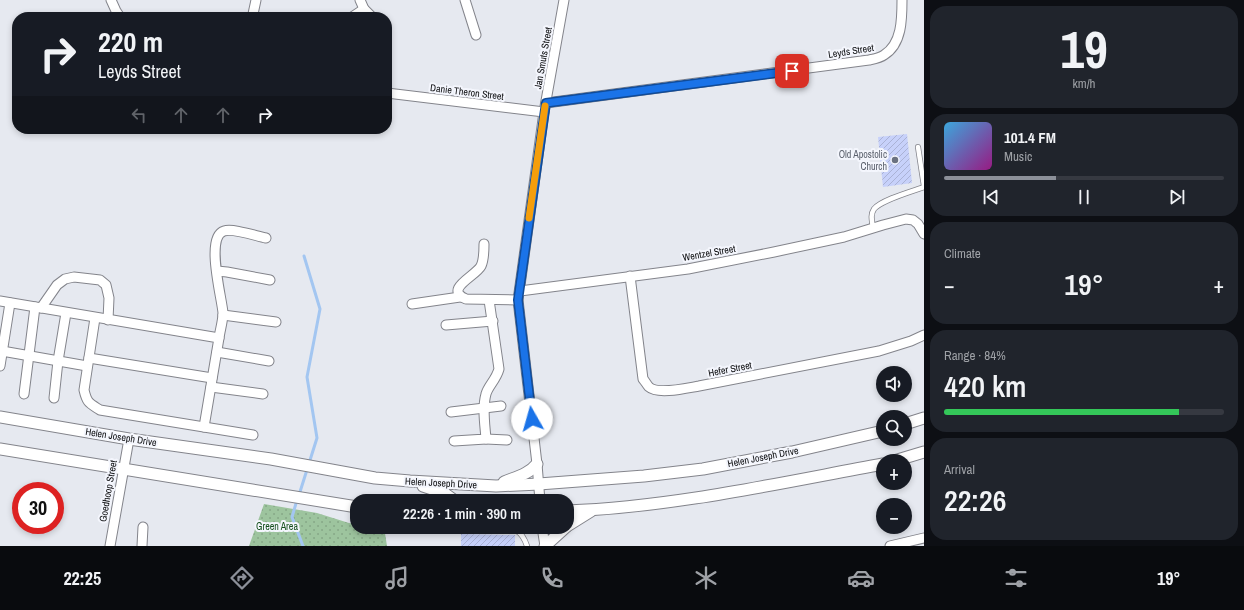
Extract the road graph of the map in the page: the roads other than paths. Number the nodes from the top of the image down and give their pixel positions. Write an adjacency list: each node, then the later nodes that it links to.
1 (111, 0): 8 (street)
2 (256, 0): 9 (street)
3 (360, 0): 7 (street)
4 (465, 0): 12 (street)
5 (564, 0): 14 (street, Jan Smuts Street)
6 (902, 0): 14 (street, Leyds Street)
7 (364, 9): 10 (street); 11 (street)
8 (117, 12)
9 (253, 12)
10 (360, 12)
11 (367, 12)
12 (476, 35)
13 (392, 93): 14 (street, Danie Theron Street)
14 (545, 108): 24 (street, Jan Smuts Street)
15 (918, 148): 16 (lane)
16 (924, 186): 17 (lane)
17 (873, 228): 18 (street, Wentzel Street); 22 (street, Wentzel Street)
18 (924, 234)
19 (266, 238): 21 (street)
20 (484, 244): 25 (street)
21 (216, 271): 23 (street); 32 (street)
22 (630, 276): 24 (street, Wentzel Street); 38 (street, Hefer Street)
23 (270, 280)
24 (519, 295): 26 (street, Wentzel Street); 67 (street, Jan Smuts Street)
25 (460, 296): 26 (street, Wentzel Street); 29 (street, Wentzel Street)
26 (489, 300): 35 (street)
27 (0, 301): 28 (street)
28 (10, 303): 30 (street); 40 (street)
29 (412, 304)
30 (38, 307): 31 (street); 34 (street); 42 (street)
31 (66, 313): 33 (street); 43 (street)
32 (223, 315): 36 (street); 39 (street)
33 (96, 318): 34 (street); 44 (street)
34 (108, 320): 39 (street)
35 (493, 321): 37 (street); 52 (street)
36 (276, 322)
37 (446, 325)
38 (924, 335)
39 (219, 338): 41 (street)
40 (2, 352): 42 (street); 46 (street)
41 (217, 352): 45 (street); 47 (street)
42 (28, 356): 43 (street); 48 (street)
43 (58, 361): 44 (street); 50 (street)
44 (88, 362): 47 (street); 57 (street)
45 (269, 362)
46 (0, 366)
47 (211, 382): 49 (street); 57 (street)
48 (24, 394)
49 (264, 394)
50 (54, 398)
51 (501, 406): 52 (street)
52 (484, 408): 53 (street); 61 (street)
53 (451, 412)
54 (0, 417): 60 (street, Helen Joseph Drive)
55 (924, 418): 56 (street)
56 (912, 422)
57 (204, 427): 59 (street)
58 (876, 433): 71 (street, Helen Joseph Drive)
59 (253, 435)
60 (129, 439): 69 (street, Goedhoop Street); 70 (street, Helen Joseph Drive)
61 (486, 439): 62 (street); 63 (street)
62 (507, 440)
63 (454, 441)
64 (0, 449): 69 (street)
65 (924, 452): 66 (street)
66 (912, 456)
67 (537, 464): 71 (street, Jan Smuts Street); 72 (street)
68 (876, 465): 76 (street)
69 (123, 469): 75 (street); 84 (street, Goedhoop Street)
70 (410, 481): 72 (street, Helen Joseph Drive); 73 (street)
71 (538, 484): 72 (street, Helen Joseph Drive); 74 (street, Jan Smuts Street)
72 (496, 486)
73 (445, 494)
74 (539, 494)
75 (350, 506)
76 (593, 510): 77 (street); 78 (street)
77 (574, 511)
78 (574, 521)
79 (143, 527): 85 (street)
80 (520, 534): 86 (lane)
81 (543, 534): 87 (street)
82 (558, 534): 87 (street)
83 (924, 538): 88 (street)
84 (110, 546)
85 (142, 546)
86 (526, 546)
87 (545, 546)
88 (890, 546)

